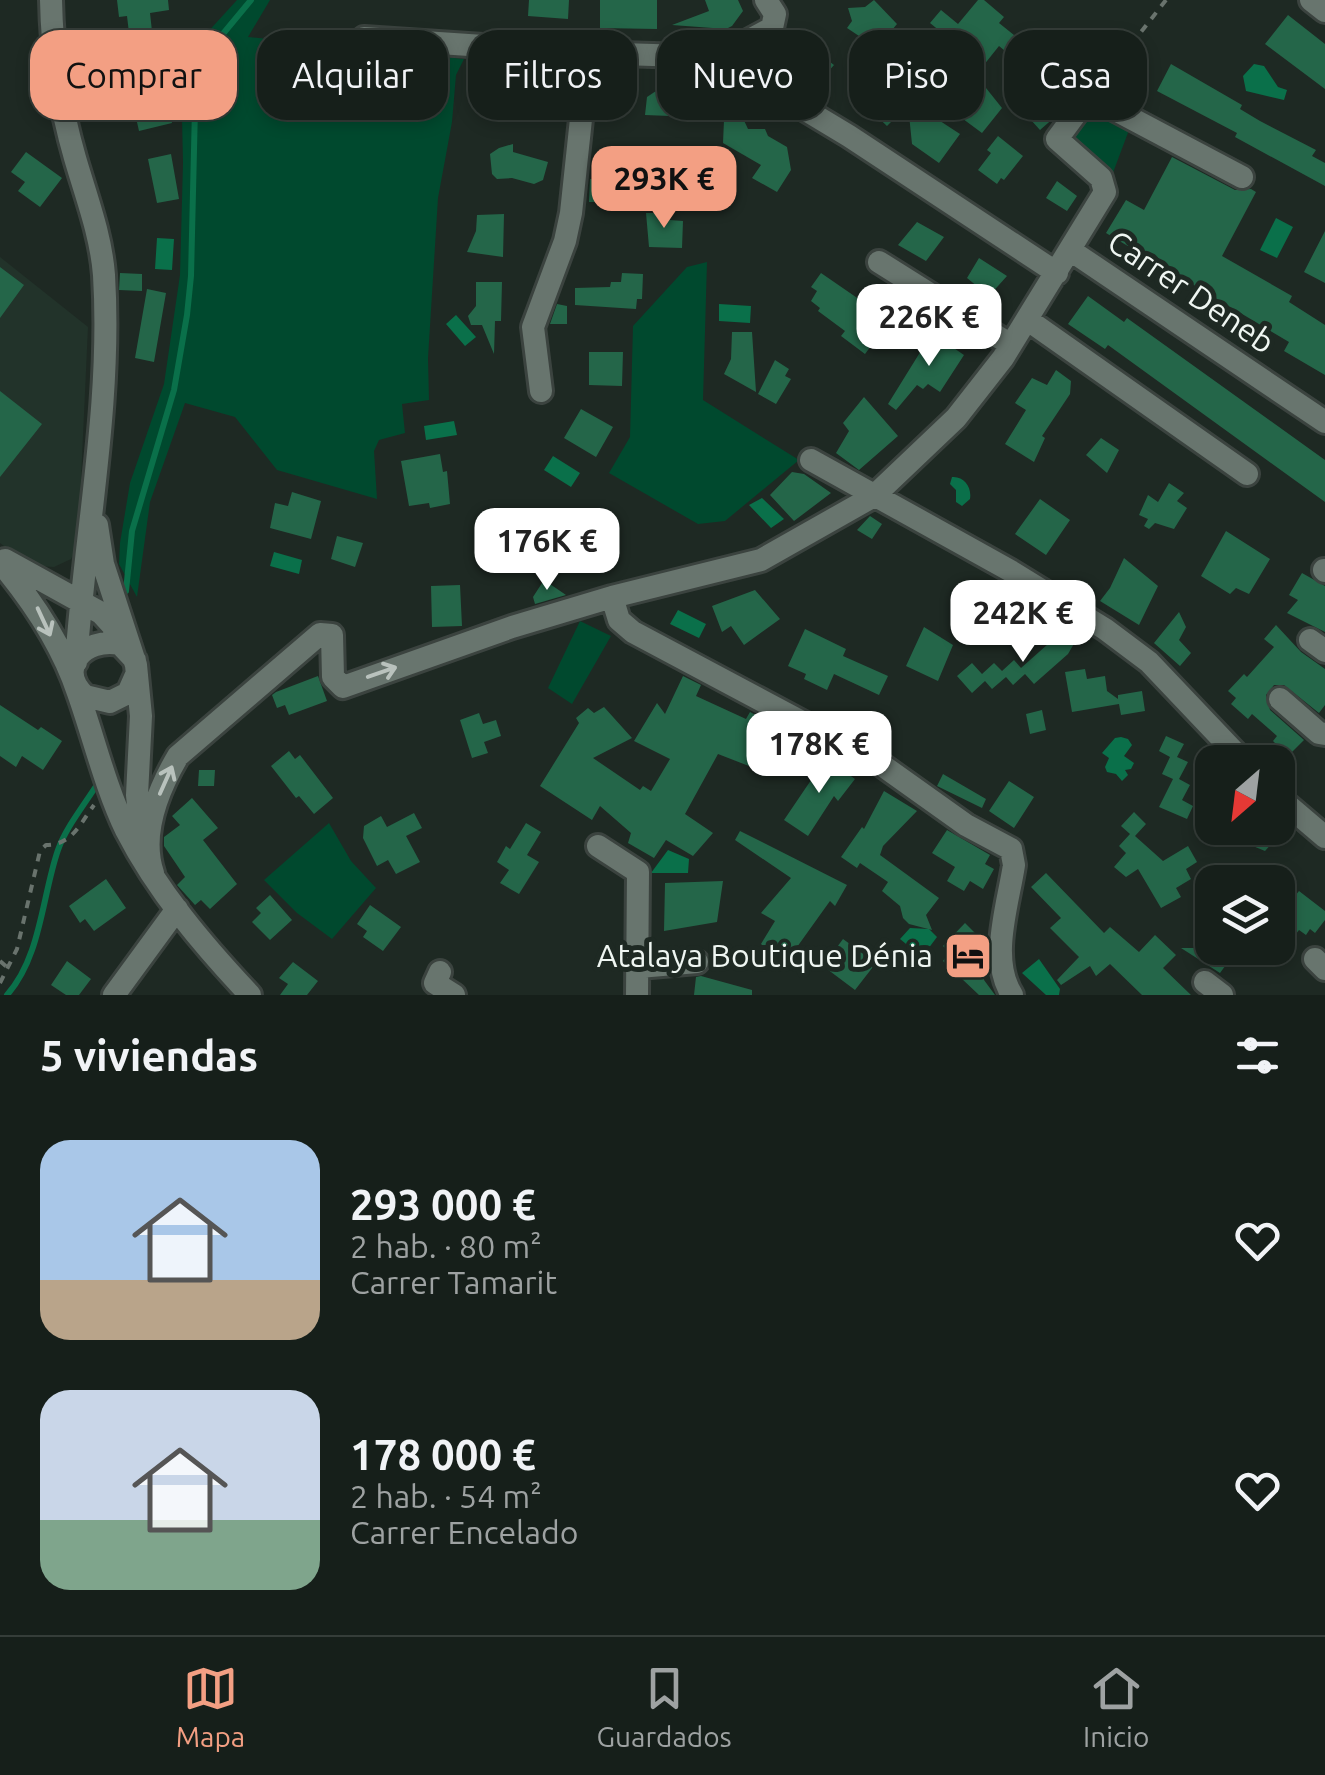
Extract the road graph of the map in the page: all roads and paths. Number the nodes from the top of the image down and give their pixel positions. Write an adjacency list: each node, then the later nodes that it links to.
1 (51, 0): 23 (street)
2 (766, 0): 6 (street)
3 (1166, 0): 7 (path)
4 (1311, 0): 5 (street)
5 (1325, 11)
6 (768, 30)
7 (1142, 30)
8 (581, 120): 18 (street)
9 (822, 120): 15 (street)
10 (1071, 120): 13 (street)
11 (1134, 120): 12 (street)
12 (1242, 177)
13 (1070, 250): 15 (street); 19 (street, Carrer Deneb)
14 (880, 262): 17 (street)
15 (1056, 273): 16 (street)
16 (1028, 320): 17 (street); 21 (street)
17 (1010, 345): 22 (street)
18 (541, 391)
19 (1325, 422)
20 (811, 460): 22 (street)
21 (1247, 474)
22 (874, 496): 25 (street); 32 (street)
23 (94, 507): 26 (street); 27 (street)
24 (0, 560): 26 (street); 29 (street, one-way to 29)
25 (612, 597): 37 (street, one-way to 25); 49 (street)
26 (80, 600): 27 (street); 28 (street)
27 (130, 654): 28 (street); 29 (street); 37 (street)
28 (76, 662): 29 (street)
29 (77, 689): 37 (street)
30 (1280, 698): 31 (street)
31 (1325, 734)
32 (1228, 745)
33 (1295, 811): 35 (street)
34 (88, 813): 42 (path)
35 (1325, 836)
36 (598, 846): 41 (street)
37 (150, 869): 38 (street)
38 (177, 909): 45 (street); 46 (street)
39 (0, 961): 42 (path)
40 (697, 962): 41 (street)
41 (640, 967): 48 (street)
42 (9, 969): 44 (path)
43 (440, 972): 47 (street)
44 (0, 982)
45 (114, 995)
46 (250, 995)
47 (454, 995)
48 (637, 995)
49 (1012, 995)

